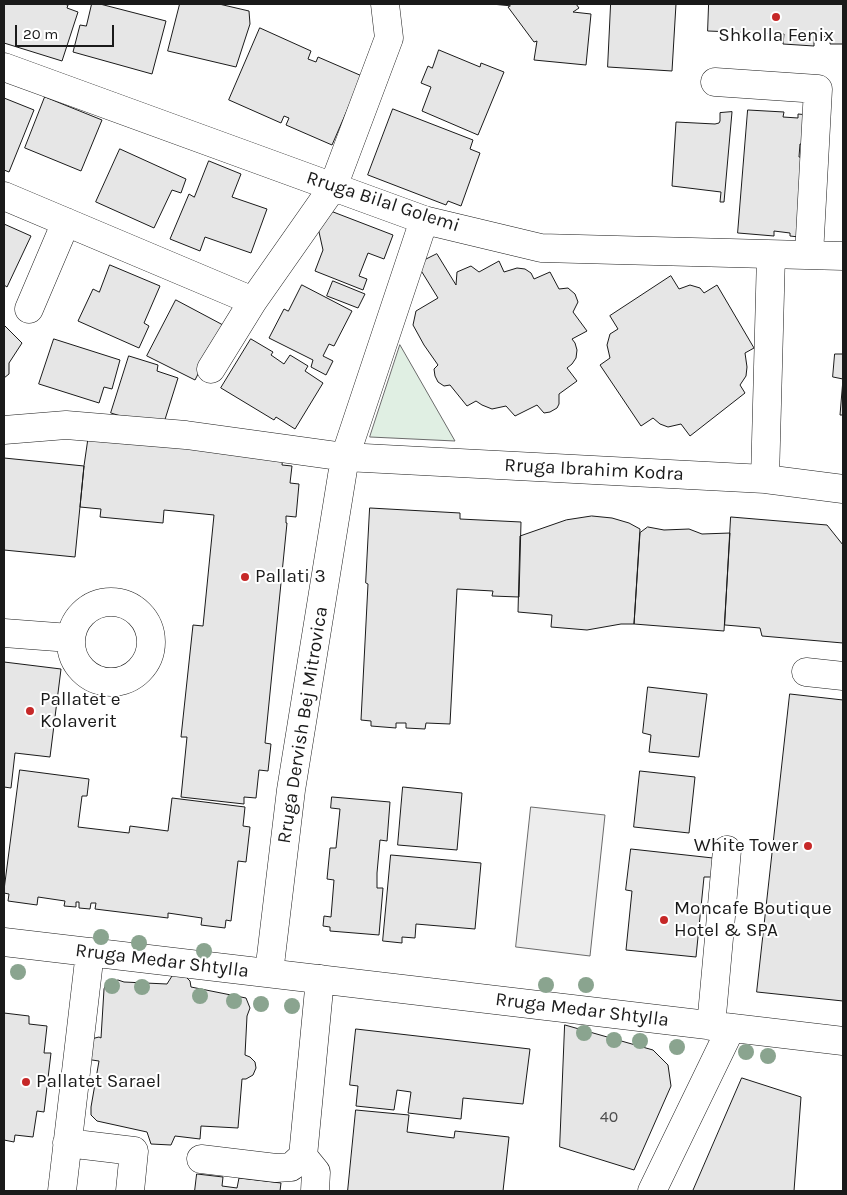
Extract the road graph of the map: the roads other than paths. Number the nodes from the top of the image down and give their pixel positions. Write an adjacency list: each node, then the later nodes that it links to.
1 (385, 4): 4 (street)
2 (4, 67): 4 (street, Rruga Bilal Golemi)
3 (715, 82): 9 (street)
4 (333, 187): 6 (street, Rruga Bilal Golemi); 11 (street)
5 (4, 196): 7 (street)
6 (424, 220): 8 (street, Rruga Bilal Golemi); 15 (street, Rruga Dervish Bej Mitrovica)
7 (66, 222): 11 (street); 12 (street)
8 (771, 255): 9 (street, Rruga Bilal Golemi); 16 (street)
9 (809, 255): 10 (street, Rruga Bilal Golemi)
10 (843, 256)
11 (253, 301): 13 (street)
12 (29, 309)
13 (211, 368)
14 (4, 430): 15 (street, Rruga Ibrahim Kodra)
15 (344, 457): 16 (street, Rruga Ibrahim Kodra); 25 (street, Rruga Dervish Bej Mitrovica)
16 (765, 480): 17 (street, Rruga Ibrahim Kodra)
17 (843, 489)
18 (4, 633): 19 (street)
19 (70, 638)
20 (806, 672): 21 (street)
21 (843, 676)
22 (728, 850): 27 (street)
23 (4, 942): 24 (street, Rruga Medar Shtylla)
24 (90, 952): 25 (street, Rruga Medar Shtylla); 29 (street)
25 (269, 974): 26 (street, Rruga Medar Shtylla)
26 (320, 979): 27 (street, Rruga Medar Shtylla); 30 (street)
27 (721, 1027): 28 (street, Rruga Medar Shtylla); 35 (street)
28 (843, 1042)
29 (68, 1143): 32 (street); 33 (street)
30 (302, 1156): 31 (street); 34 (street)
31 (201, 1159)
32 (62, 1191)
33 (130, 1191)
34 (315, 1191)
35 (652, 1191)

